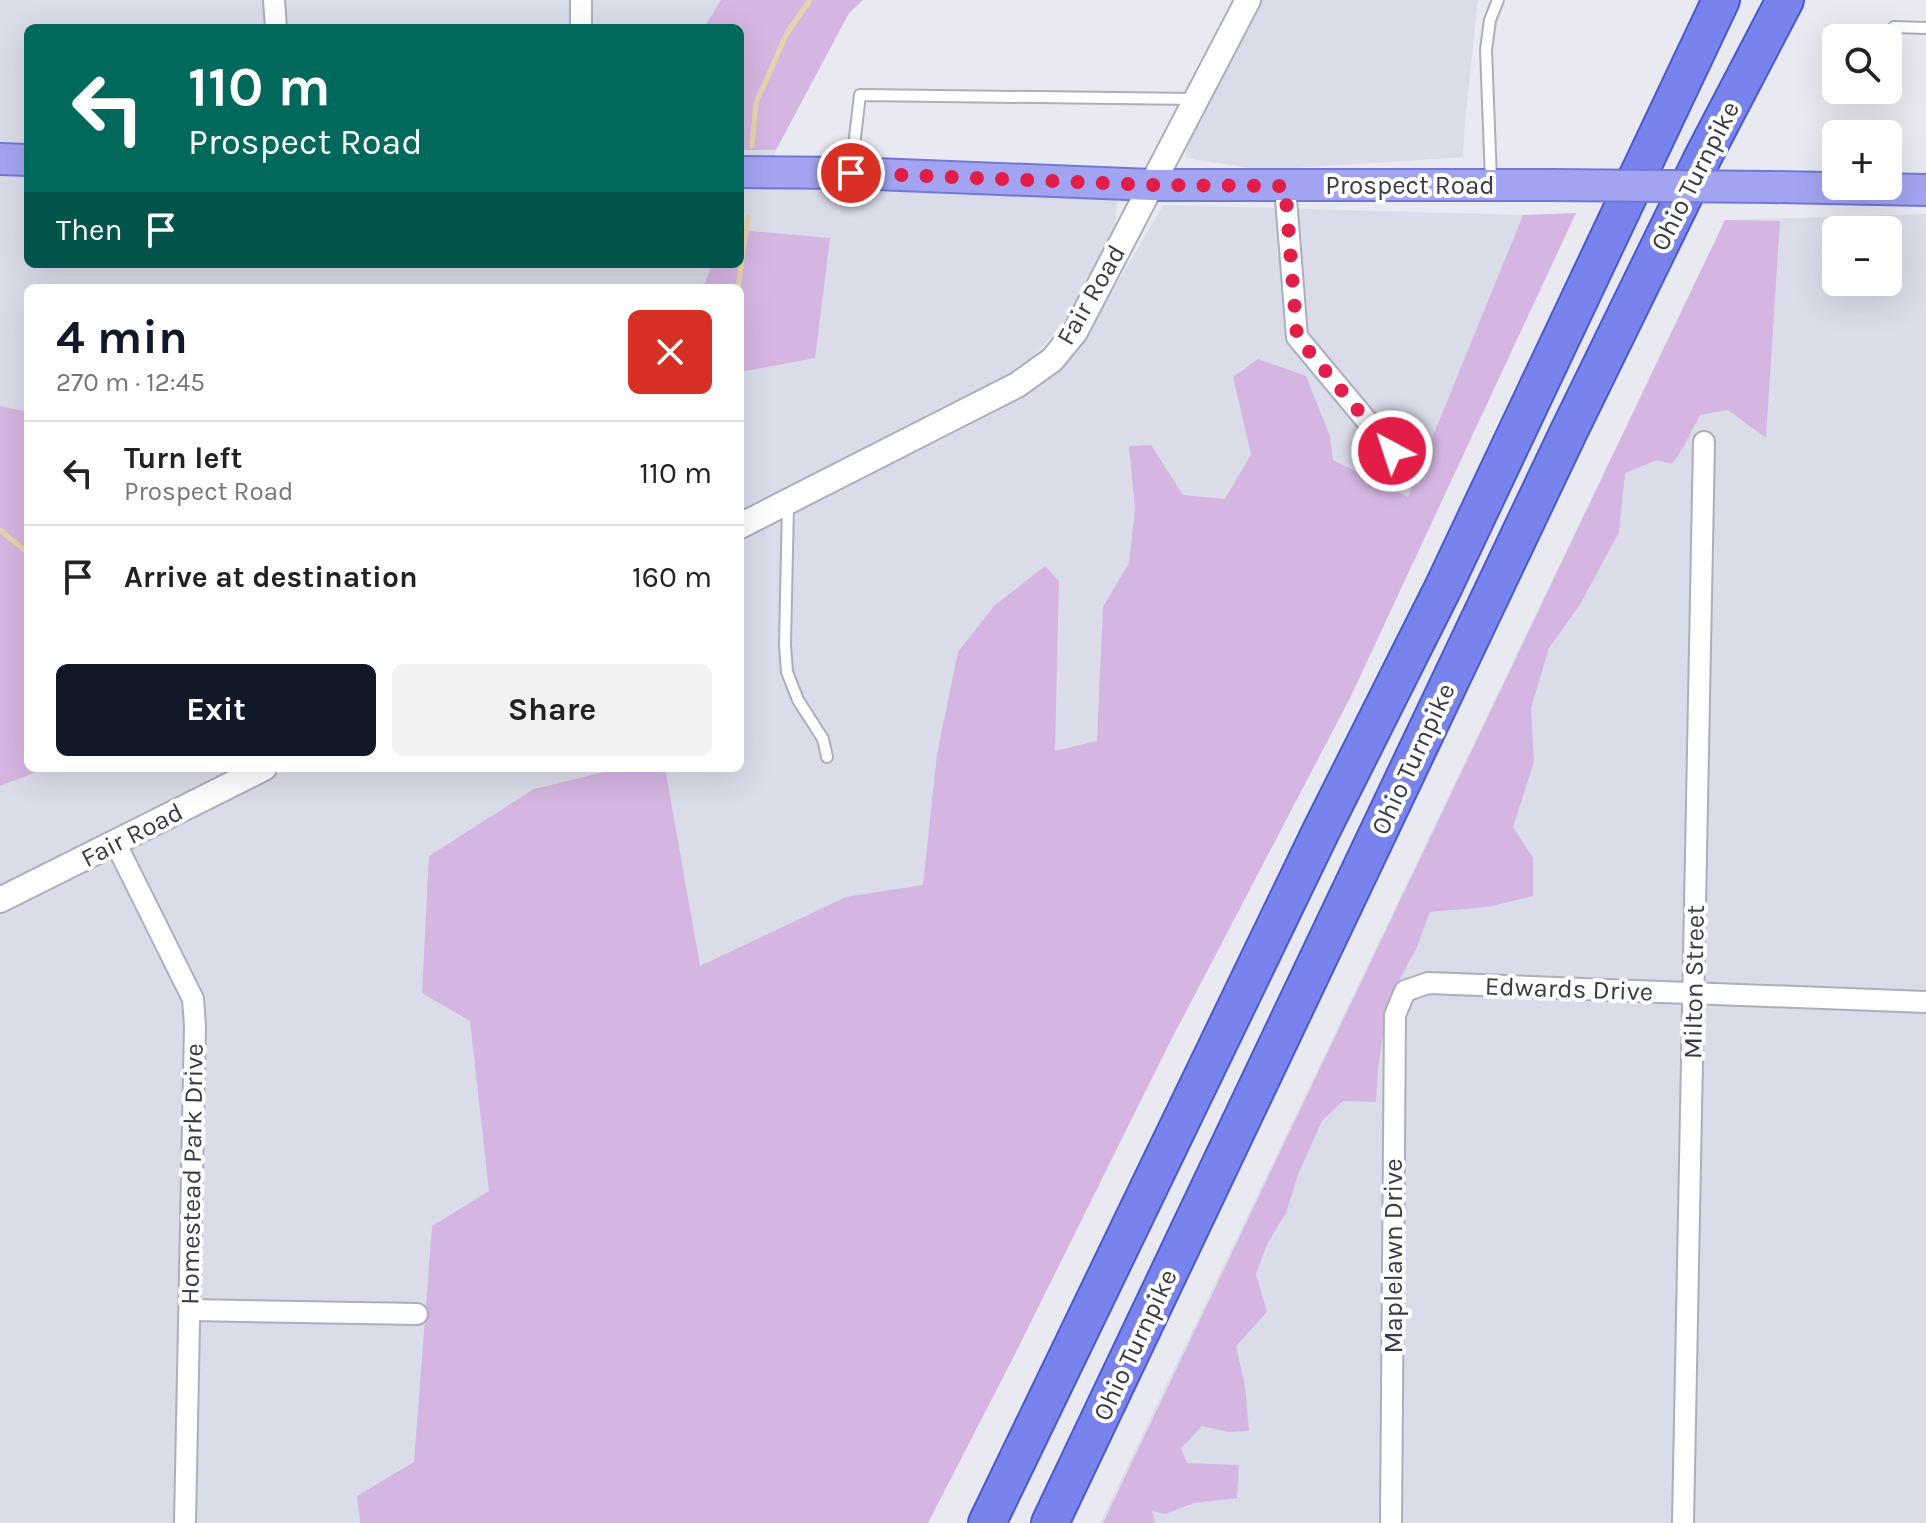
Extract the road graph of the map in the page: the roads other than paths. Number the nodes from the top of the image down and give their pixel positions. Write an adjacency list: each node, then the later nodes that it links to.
1 (274, 0): 7 (street)
2 (581, 0): 8 (street)
3 (1248, 0): 11 (street, Fair Road)
4 (1498, 0): 17 (lane)
5 (1785, 0): 35 (highway, Ohio Turnpike)
6 (1714, 5): 34 (highway, Ohio Turnpike)
7 (276, 24)
8 (581, 24)
9 (1902, 27): 10 (lane)
10 (1926, 28)
11 (1196, 99): 15 (lane); 16 (street, Fair Road)
12 (0, 159): 13 (main road)
13 (24, 160)
14 (744, 172): 15 (main road, Prospect Road)
15 (851, 173): 16 (main road, Prospect Road)
16 (1152, 185): 18 (main road, Prospect Road); 22 (street, Fair Road)
17 (1491, 185): 18 (main road, Prospect Road); 19 (main road, Prospect Road, bridge)
18 (1285, 186): 21 (street)
19 (1926, 190)
20 (1704, 442): 29 (street, Milton Street)
21 (1392, 451)
22 (788, 502): 23 (street, Fair Road); 24 (lane)
23 (744, 524)
24 (827, 757)
25 (256, 772): 26 (street, Fair Road)
26 (116, 844): 27 (street, Fair Road); 31 (street, Homestead Park Drive)
27 (0, 900)
28 (1405, 991): 29 (street, Edwards Drive); 36 (street, Maplelawn Drive)
29 (1693, 994): 30 (street, Edwards Drive); 37 (street, Milton Street)
30 (1926, 1002)
31 (190, 1310): 32 (street); 33 (street, Homestead Park Drive)
32 (417, 1314)
33 (185, 1523)
34 (987, 1523)
35 (1050, 1523)
36 (1391, 1523)
37 (1683, 1523)

